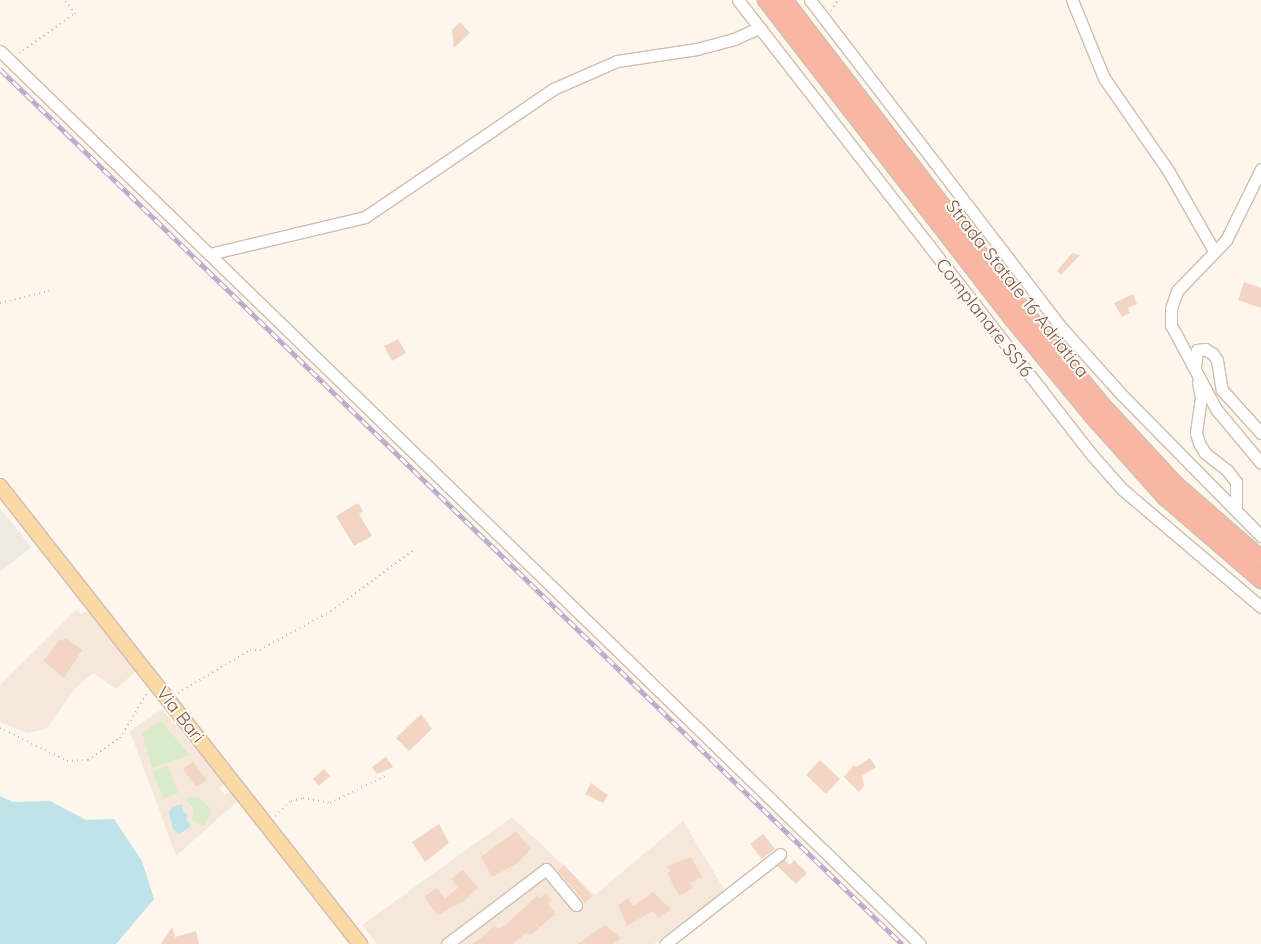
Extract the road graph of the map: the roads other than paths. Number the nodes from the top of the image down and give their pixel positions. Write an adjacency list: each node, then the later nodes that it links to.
1 (738, 0): 6 (street, Complanare SS16)
2 (766, 0): 18 (highway, Strada Statale 16 Adriatica)
3 (784, 0): 17 (highway, Strada Statale 16 Adriatica)
4 (810, 0): 15 (street)
5 (1072, 0): 9 (street)
6 (759, 28): 10 (street); 19 (street, Complanare SS16)
7 (0, 51): 10 (street)
8 (1261, 169): 9 (street)
9 (1214, 251): 11 (street)
10 (209, 254): 25 (street)
11 (1196, 369): 12 (street); 13 (street); 15 (street)
12 (1261, 433)
13 (1261, 463)
14 (0, 486): 22 (main road, Via Bari)
15 (1236, 510): 16 (street)
16 (1261, 536)
17 (1261, 559)
18 (1261, 580)
19 (1261, 607)
20 (780, 854): 24 (street)
21 (576, 905): 23 (street)
22 (360, 944)
23 (447, 944)
24 (665, 944)
25 (920, 944)

